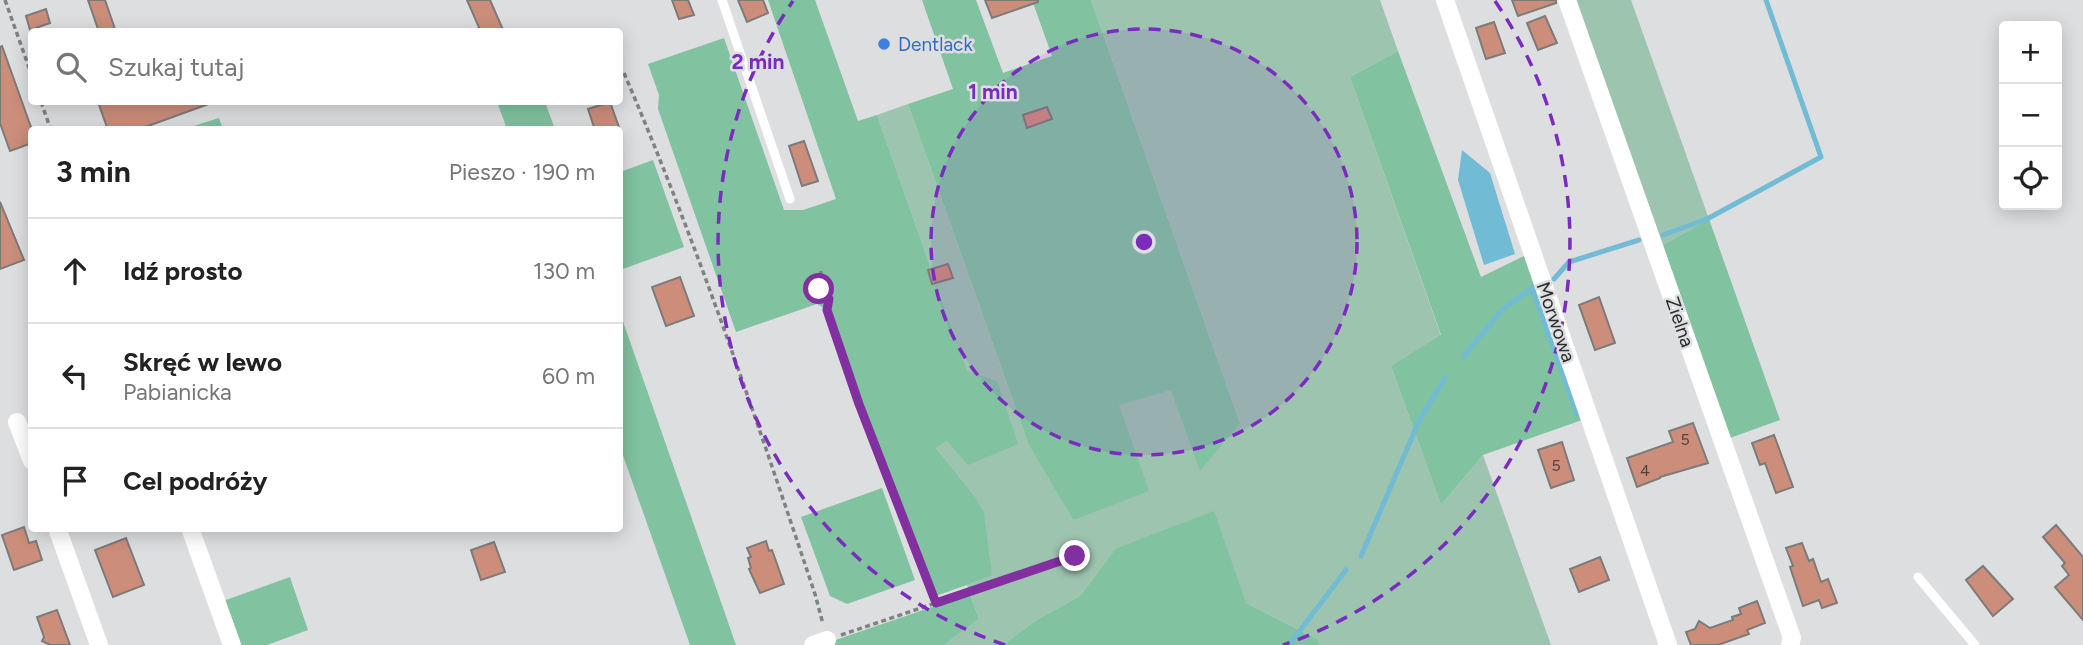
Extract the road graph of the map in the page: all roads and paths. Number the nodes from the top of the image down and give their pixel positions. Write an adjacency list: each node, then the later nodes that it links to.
1 (5, 0): 5 (path)
2 (722, 0): 9 (lane)
3 (1444, 0): 21 (street, Morwowa)
4 (1567, 0): 22 (street, Zielna)
5 (28, 65)
6 (624, 73): 18 (path)
7 (42, 105): 8 (path)
8 (50, 126)
9 (790, 199)
10 (821, 271): 17 (path)
11 (17, 422): 12 (street)
12 (28, 451)
13 (58, 532): 19 (street)
14 (191, 532): 20 (street)
15 (1075, 556): 17 (path)
16 (1918, 577): 23 (lane)
17 (936, 603): 18 (path)
18 (820, 643)
19 (99, 645)
20 (232, 645)
21 (1668, 645)
22 (1790, 645)
23 (1975, 645)

